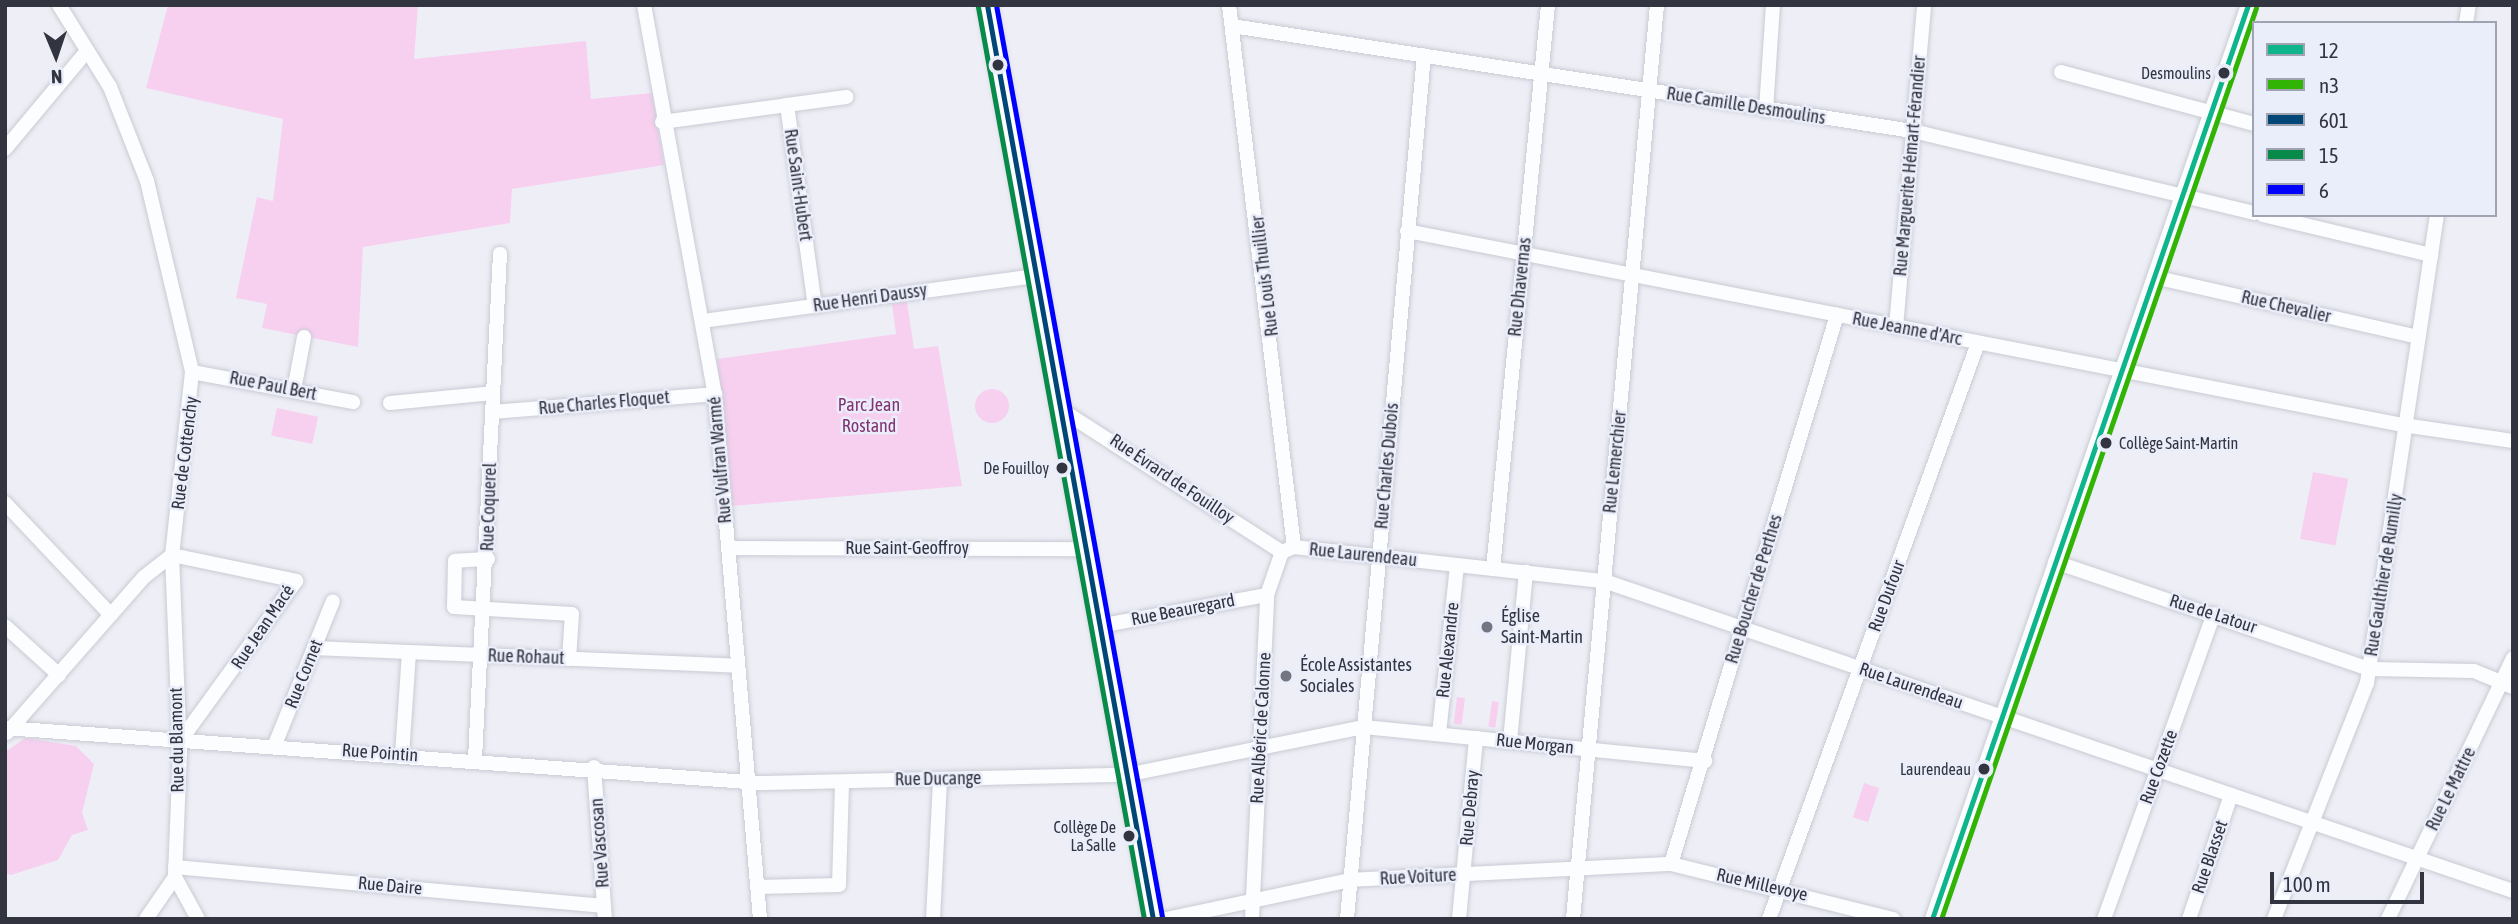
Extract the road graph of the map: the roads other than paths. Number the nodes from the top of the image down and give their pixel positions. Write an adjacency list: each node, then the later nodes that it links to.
1 (59, 5): 11 (street, Rue de Cottenchy)
2 (644, 5): 20 (street, Rue Vulfran Warmé)
3 (987, 5): 33 (main road)
4 (1229, 5): 10 (street, Rue Louis Thuillier)
5 (1548, 5): 14 (street, Rue Dhavernas)
6 (1657, 5): 15 (street, Rue Lemerchier)
7 (1773, 5): 18 (street)
8 (1924, 5): 22 (street, Rue Marguerite Hémart-Férandier)
9 (2248, 5): 19 (street)
10 (1232, 26): 12 (street, Rue Camille Desmoulins); 56 (street, Rue Louis Thuillier)
11 (88, 51): 23 (street); 43 (street, Rue de Cottenchy)
12 (1424, 55): 14 (street, Rue Camille Desmoulins); 28 (street, Rue Charles Dubois)
13 (2062, 72): 19 (street)
14 (1541, 73): 15 (street, Rue Camille Desmoulins); 29 (street, Rue Dhavernas)
15 (1649, 90): 18 (street, Rue Camille Desmoulins); 32 (street, Rue Lemerchier)
16 (846, 97): 17 (street)
17 (787, 105): 20 (street, Rue Saint-Hubert); 35 (street, Rue Saint-Hubert)
18 (1766, 110): 22 (street, Rue Camille Desmoulins)
19 (2210, 112): 21 (street); 24 (street)
20 (663, 122): 37 (street, Rue Vulfran Warmé)
21 (2252, 123)
22 (1913, 131): 24 (street, Rue Camille Desmoulins); 38 (street, Rue Marguerite Hémart-Férandier)
23 (5, 149)
24 (2181, 195): 25 (street, Rue Camille Desmoulins); 34 (street)
25 (2252, 213)
26 (2271, 217): 31 (street)
27 (2437, 217): 31 (street, Rue Gaulthier de Rumilly)
28 (1407, 230): 29 (street, Rue Jeanne d'Arc); 58 (street, Rue Charles Dubois)
29 (1523, 253): 32 (street, Rue Jeanne d'Arc); 62 (street, Rue Dhavernas)
30 (500, 254): 45 (street, Rue Coquerel)
31 (2431, 256): 40 (street, Rue Gaulthier de Rumilly)
32 (1634, 275): 36 (street, Rue Jeanne d'Arc); 64 (street, Rue Lemerchier)
33 (1036, 276): 35 (street, Rue Henri Daussy); 49 (main road)
34 (2154, 277): 40 (street, Rue Chevalier); 42 (street)
35 (815, 306): 37 (street, Rue Henri Daussy)
36 (1837, 315): 38 (street, Rue Jeanne d'Arc); 72 (street, Rue Boucher de Perthes)
37 (703, 321): 46 (street, Rue Vulfran Warmé)
38 (1896, 327): 41 (street, Rue Jeanne d'Arc)
39 (304, 337): 44 (street)
40 (2418, 337): 51 (street, Rue Gaulthier de Rumilly)
41 (1978, 343): 42 (street, Rue Jeanne d'Arc); 79 (street, Rue Dufour)
42 (2120, 371): 51 (street, Rue Jeanne d'Arc); 60 (street)
43 (192, 372): 44 (street, Rue Paul Bert); 57 (street, Rue de Cottenchy)
44 (293, 390): 47 (street, Rue Paul Bert)
45 (493, 393): 48 (street); 50 (street, Rue Coquerel)
46 (715, 394): 50 (street, Rue Charles Floquet); 54 (street, Rue Vulfran Warmé)
47 (353, 402)
48 (390, 403)
49 (1060, 409): 55 (main road); 56 (street, Rue Évrard de Fouilloy)
50 (493, 412): 59 (street, Rue Coquerel)
51 (2407, 426): 52 (street, Rue Jeanne d'Arc); 80 (street, Rue Gaulthier de Rumilly)
52 (2513, 441)
53 (5, 503): 69 (street)
54 (728, 548): 55 (street, Rue Saint-Geoffroy); 78 (street, Rue Vulfran Warmé)
55 (1085, 548): 71 (main road)
56 (1288, 549): 58 (street, Rue Laurendeau); 65 (street, Rue Albéric de Calonne)
57 (172, 555): 69 (street); 88 (street, Rue du Blamont); 88 (street, Rue Jean Macé)
58 (1379, 556): 61 (street, Rue Laurendeau); 84 (street, Rue Charles Dubois)
59 (488, 559): 67 (street, Rue Coquerel); 67 (street)
60 (2055, 562): 68 (street, Rue de Latour); 83 (street)
61 (1457, 565): 62 (street, Rue Laurendeau); 86 (street, Rue Alexandre)
62 (1493, 569): 63 (street, Rue Laurendeau)
63 (1526, 572): 64 (street, Rue Laurendeau); 89 (street)
64 (1604, 581): 72 (street, Rue Laurendeau); 92 (street, Rue Lemerchier)
65 (1267, 595): 71 (street, Rue Beauregard); 91 (street, Rue Albéric de Calonne)
66 (333, 601): 73 (street, Rue Cornet)
67 (483, 611): 75 (street, Rue Coquerel); 77 (street)
68 (2214, 614): 80 (street, Rue de Latour); 97 (street, Rue Cozette)
69 (111, 615): 81 (street)
70 (5, 626): 81 (street)
71 (1099, 626): 98 (main road)
72 (1742, 628): 79 (street, Rue Laurendeau); 95 (street, Rue Boucher de Perthes)
73 (314, 648): 74 (street, Rue Rohaut); 90 (street, Rue Cornet)
74 (409, 652): 75 (street, Rue Rohaut); 93 (street)
75 (482, 656): 77 (street, Rue Rohaut); 94 (street, Rue Coquerel)
76 (2513, 658): 82 (street, Rue Le Mattre)
77 (569, 659): 78 (street, Rue Rohaut)
78 (738, 666): 101 (street, Rue Vulfran Warmé)
79 (1861, 668): 83 (street, Rue Laurendeau); 111 (street, Rue Dufour)
80 (2370, 669): 82 (street, Rue de Latour); 103 (street, Rue Gaulthier de Rumilly)
81 (59, 675): 85 (street)
82 (2507, 684): 104 (street, Rue Le Mattre)
83 (2002, 717): 97 (street, Rue Laurendeau); 127 (street)
84 (1364, 727): 86 (street, Rue Morgan); 91 (street, Rue Morgan); 109 (street, Rue Charles Dubois)
85 (7, 731): 88 (street, Rue Pointin)
86 (1439, 734): 87 (street, Rue Morgan)
87 (1476, 738): 89 (street, Rue Morgan); 108 (street, Rue Debray)
88 (180, 741): 90 (street, Rue Pointin); 107 (street, Rue du Blamont)
89 (1510, 741): 92 (street, Rue Morgan)
90 (274, 747): 93 (street, Rue Pointin)
91 (1259, 748): 98 (street, Rue Ducange); 113 (street, Rue Albéric de Calonne)
92 (1588, 749): 95 (street, Rue Morgan); 106 (street, Rue Lemerchier)
93 (402, 755): 94 (street, Rue Pointin)
94 (475, 759): 96 (street, Rue Pointin)
95 (1705, 761): 105 (street, Rue Boucher de Perthes)
96 (594, 767): 101 (street, Rue Pointin); 114 (street, Rue Vascosan)
97 (2158, 770): 102 (street, Rue Laurendeau); 128 (street, Rue Cozette)
98 (1126, 775): 99 (street, Rue Ducange); 119 (main road)
99 (940, 779): 100 (street, Rue Ducange); 118 (street)
100 (842, 782): 101 (street, Rue Ducange); 110 (street)
101 (751, 783): 110 (street, Rue Vulfran Warmé)
102 (2231, 795): 103 (street, Rue Laurendeau); 129 (street, Rue Blasset)
103 (2312, 822): 104 (street, Rue Laurendeau); 130 (street, Rue Gaulthier de Rumilly)
104 (2418, 859): 112 (street, Rue Laurendeau); 131 (street, Rue Le Mattre)
105 (1671, 864): 106 (street, Rue Voiture); 111 (street, Rue Millevoye)
106 (1578, 869): 108 (street, Rue Voiture); 124 (street, Rue Lemerchier)
107 (175, 872): 114 (street, Rue Daire); 115 (street); 116 (street)
108 (1464, 874): 109 (street, Rue Voiture); 123 (street, Rue Debray)
109 (1350, 880): 113 (street, Rue Voiture); 122 (street, Rue Charles Dubois)
110 (757, 887): 117 (street, Rue Vulfran Warmé)
111 (1780, 888): 125 (street, Rue Dufour); 126 (street, Rue Millevoye)
112 (2513, 891)
113 (1252, 901): 120 (street, Rue Voiture); 121 (street, Rue Albéric de Calonne)
114 (605, 912)
115 (146, 919)
116 (198, 919)
117 (760, 919)
118 (933, 919)
119 (1153, 919)
120 (1167, 919)
121 (1252, 919)
122 (1347, 919)
123 (1459, 919)
124 (1573, 919)
125 (1769, 919)
126 (1893, 919)
127 (1931, 919)
128 (2104, 919)
129 (2189, 919)
130 (2274, 919)
131 (2388, 919)

